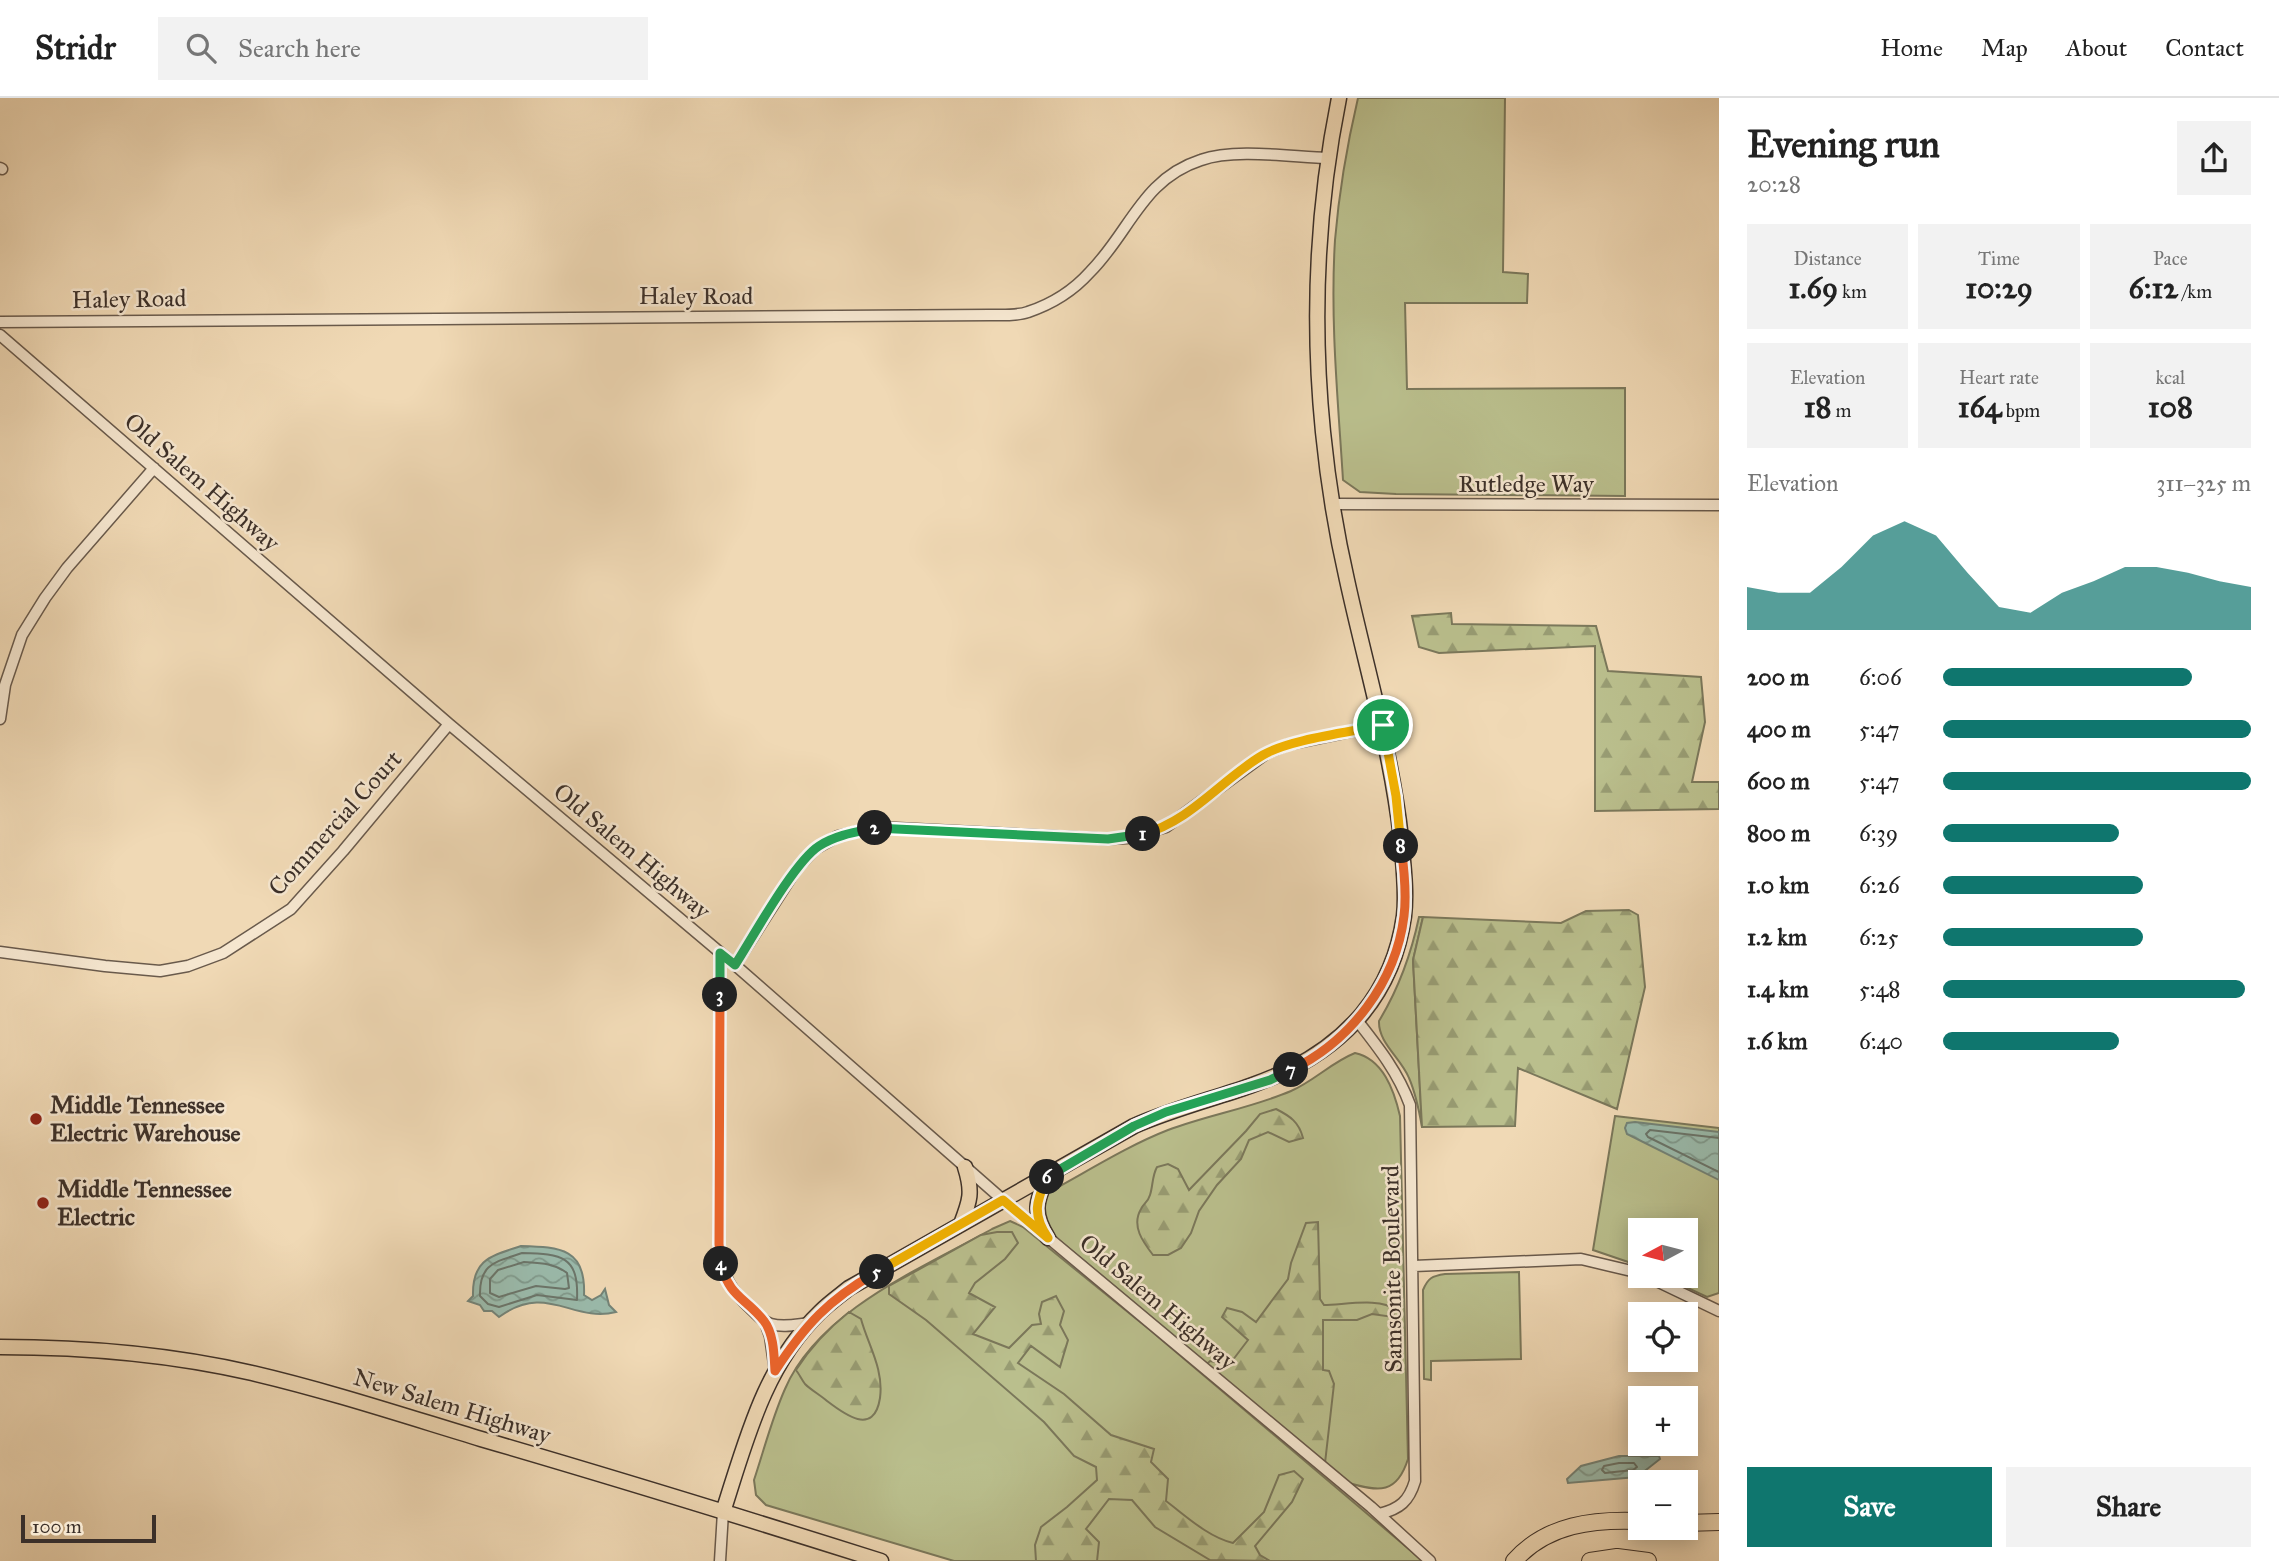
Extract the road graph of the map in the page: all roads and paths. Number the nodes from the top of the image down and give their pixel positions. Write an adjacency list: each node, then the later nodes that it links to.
1 (1339, 98): 2 (main road)
2 (1329, 158): 3 (street, Haley Road); 6 (main road)
3 (0, 322)
4 (0, 335): 5 (street, Old Salem Highway)
5 (153, 468): 8 (street); 9 (street, Old Salem Highway)
6 (1332, 504): 7 (street, Rutledge Way); 10 (main road)
7 (1719, 505)
8 (0, 719)
9 (449, 724): 11 (street, Commercial Court); 12 (street, Old Salem Highway)
10 (1383, 725): 13 (street); 14 (main road)
11 (0, 952)
12 (720, 953): 13 (street, Old Salem Highway); 24 (street)
13 (735, 965): 15 (street, Old Salem Highway)
14 (1356, 1019): 16 (main road); 20 (street, Samsonite Boulevard)
15 (965, 1167): 17 (street, Old Salem Highway); 18 (main road)
16 (1048, 1175): 17 (main road); 19 (main road)
17 (1003, 1200): 18 (main road); 19 (street, Old Salem Highway)
18 (961, 1224): 25 (main road)
19 (1048, 1238): 29 (street, Old Salem Highway)
20 (1414, 1266): 21 (street); 29 (street, Samsonite Boulevard)
21 (1628, 1270)
22 (1671, 1288): 23 (street)
23 (1719, 1311)
24 (765, 1322): 25 (street); 27 (street)
25 (811, 1323): 27 (main road)
26 (0, 1347): 28 (main road, New Salem Highway)
27 (775, 1371): 28 (main road)
28 (723, 1512): 33 (street); 34 (main road, New Salem Highway)
29 (1379, 1514): 35 (street, Old Salem Highway)
30 (1628, 1521): 36 (highway)
31 (1719, 1522): 32 (highway)
32 (1698, 1523)
33 (720, 1561)
34 (881, 1561)
35 (1430, 1561)
36 (1514, 1561)
37 (1590, 1561): 38 (highway)
38 (1648, 1561)

